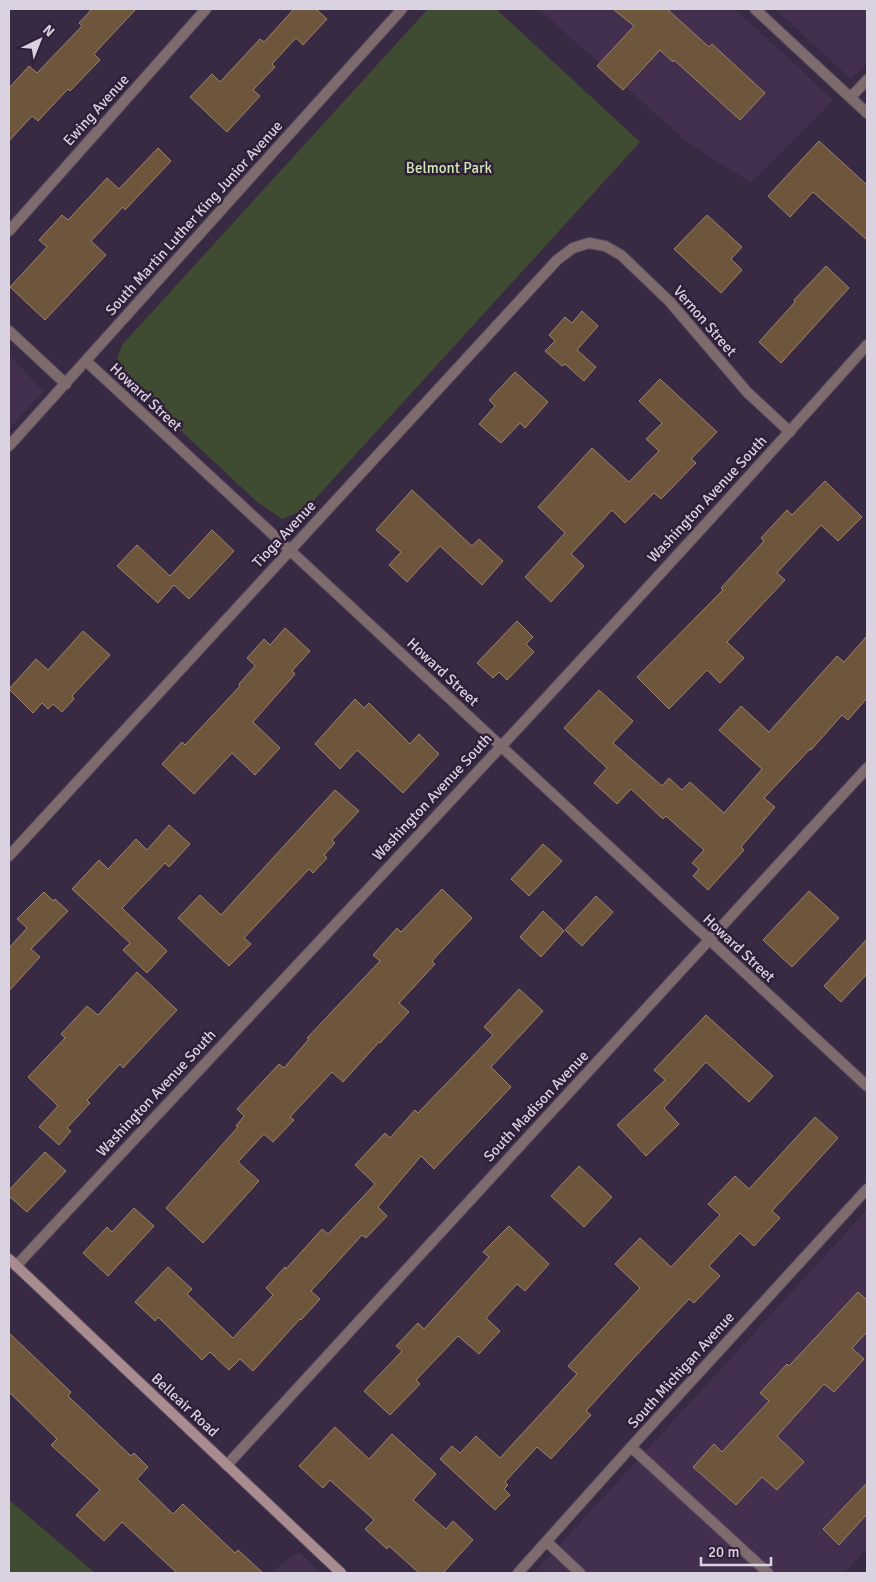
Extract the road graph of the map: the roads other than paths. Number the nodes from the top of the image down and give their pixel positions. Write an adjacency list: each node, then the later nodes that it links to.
1 (206, 9): 7 (street, Ewing Avenue)
2 (402, 9): 11 (street, South Martin Luther King Junior Avenue)
3 (755, 9): 5 (street)
4 (867, 80): 5 (street)
5 (851, 98): 6 (street)
6 (867, 113)
7 (9, 231)
8 (589, 243): 13 (street, Vernon Street); 15 (street, Tioga Avenue)
9 (9, 331): 12 (street)
10 (867, 346): 13 (street, Washington Avenue South)
11 (86, 361): 12 (street, South Martin Luther King Junior Avenue); 15 (street, Howard Street)
12 (66, 384): 14 (street, South Martin Luther King Junior Avenue)
13 (790, 432): 16 (street, Washington Avenue South)
14 (9, 446)
15 (290, 550): 16 (street, Howard Street); 18 (street, Tioga Avenue)
16 (500, 746): 19 (street, Howard Street); 22 (street, Washington Avenue South)
17 (867, 768): 19 (street, South Madison Avenue)
18 (9, 856)
19 (709, 941): 20 (street, Howard Street); 24 (street, South Madison Avenue)
20 (867, 1086)
21 (867, 1189): 23 (street, South Michigan Avenue)
22 (12, 1262): 24 (main road, Belleair Road)
23 (631, 1447): 25 (street, South Michigan Avenue); 29 (street)
24 (227, 1465): 26 (main road, Belleair Road)
25 (546, 1542): 27 (street, South Michigan Avenue); 28 (street)
26 (341, 1573)
27 (518, 1573)
28 (580, 1573)
29 (768, 1573)

